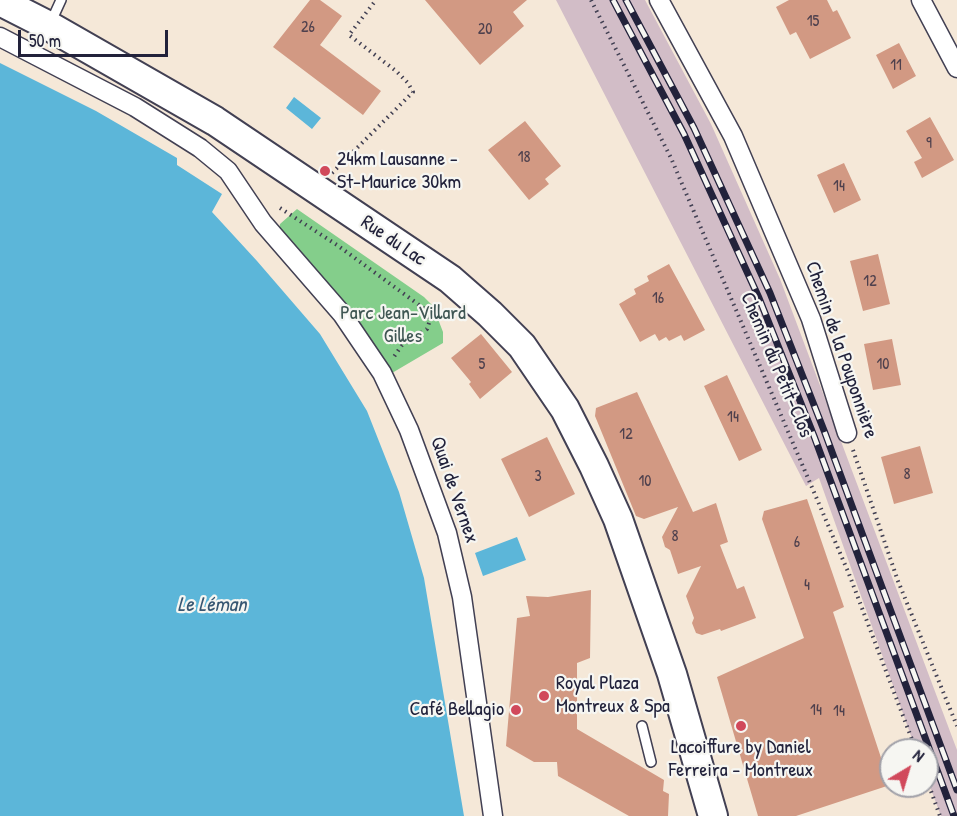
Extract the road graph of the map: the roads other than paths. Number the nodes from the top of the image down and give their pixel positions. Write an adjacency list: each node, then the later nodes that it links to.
1 (61, 0): 5 (lane)
2 (658, 0): 8 (street, Chemin de la Pouponnière)
3 (921, 0): 7 (street)
4 (0, 1): 5 (main road, Rue du Lac)
5 (49, 26): 12 (main road, Rue du Lac)
6 (0, 37): 11 (street, Quai de Vernex)
7 (956, 66)
8 (846, 433)
9 (642, 726): 10 (lane)
10 (651, 762)
11 (493, 816)
12 (713, 816)

